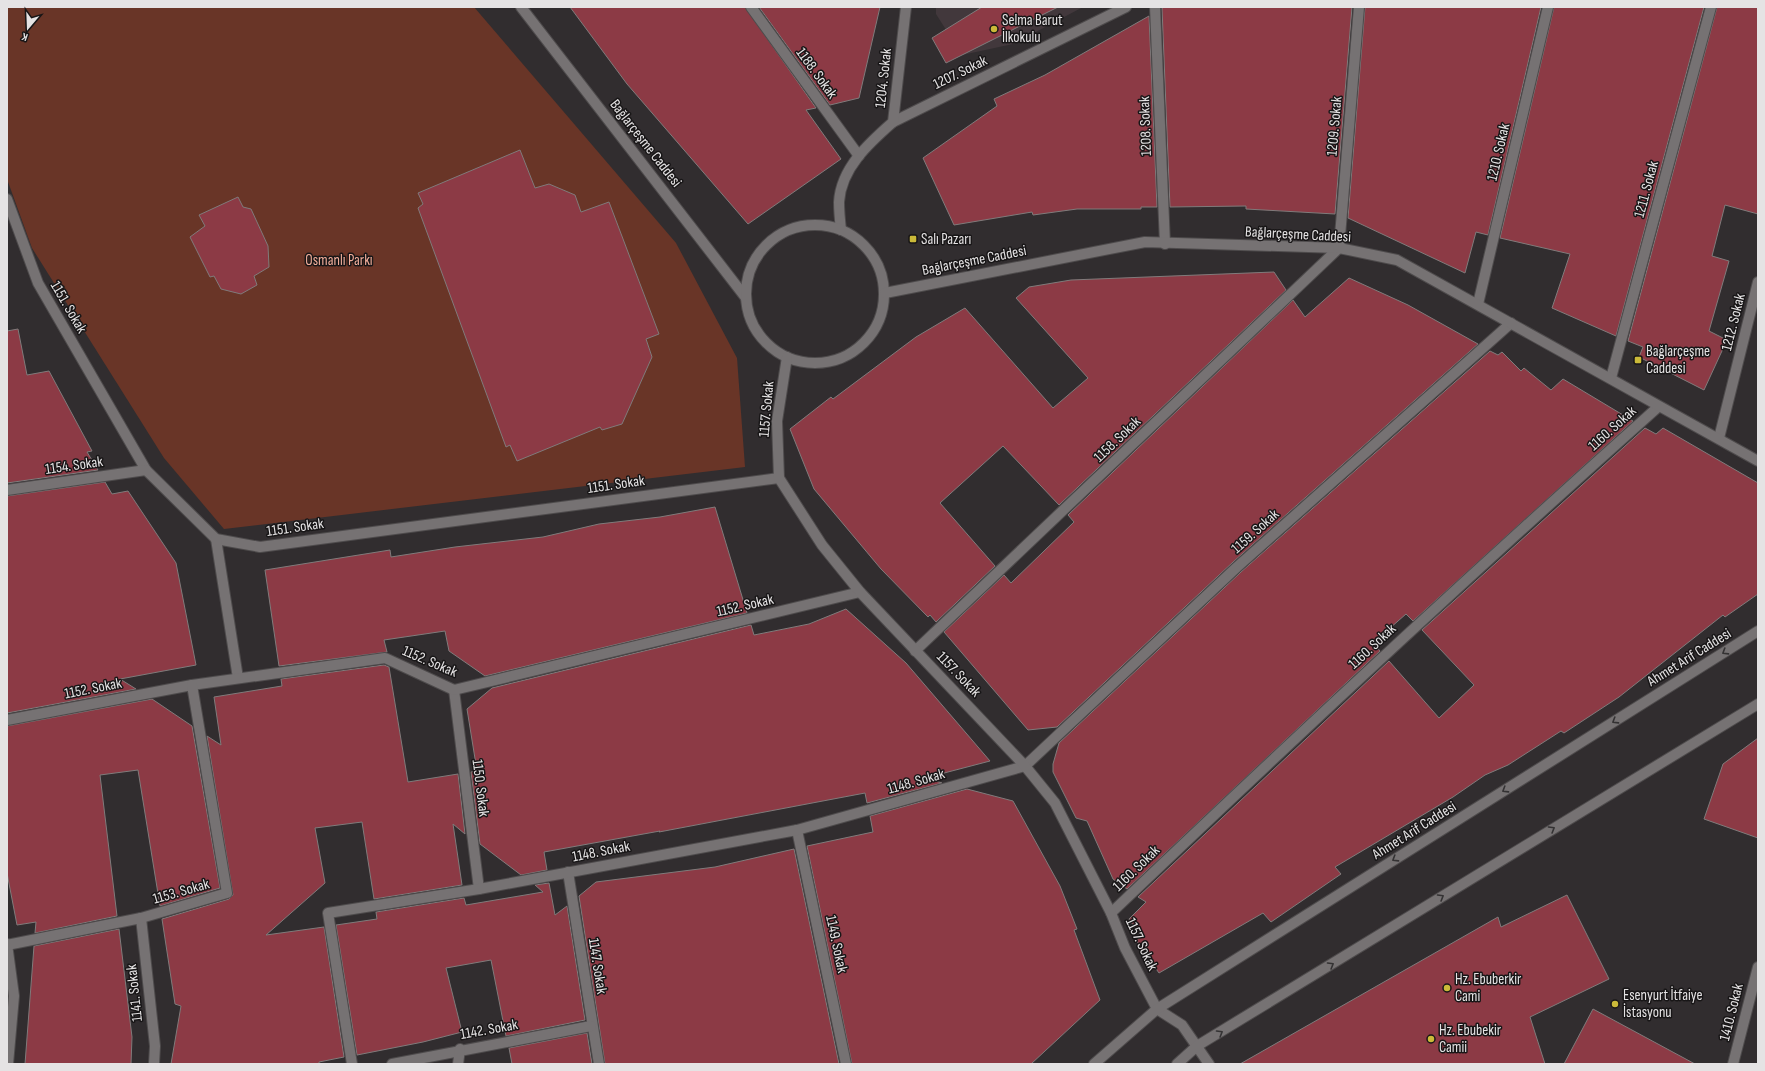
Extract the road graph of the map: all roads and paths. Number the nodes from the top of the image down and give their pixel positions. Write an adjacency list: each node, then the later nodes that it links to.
1 (521, 7): 17 (street, Bağlarçeşme Caddesi)
2 (752, 7): 10 (street, 1188. Sokak)
3 (906, 7): 9 (street, 1204. Sokak)
4 (1126, 7): 9 (street, 1207. Sokak)
5 (1156, 7): 13 (street, 1208. Sokak)
6 (1359, 7): 14 (street, 1209. Sokak)
7 (1548, 7): 18 (street, 1210. Sokak)
8 (1711, 7): 21 (street, 1211. Sokak)
9 (893, 122): 10 (street, 1204. Sokak)
10 (859, 156): 12 (street, 1204. Sokak)
11 (7, 199): 25 (street, 1151. Sokak)
12 (841, 230): 16 (street); 17 (street)
13 (1165, 244): 14 (street, Bağlarçeşme Caddesi); 16 (street, Bağlarçeşme Caddesi)
14 (1339, 248): 18 (street, Bağlarçeşme Caddesi); 31 (street, 1158. Sokak)
15 (1758, 282): 23 (street, 1212. Sokak)
16 (885, 293): 20 (street)
17 (746, 298): 20 (street)
18 (1478, 304): 19 (street, Bağlarçeşme Caddesi)
19 (1511, 324): 21 (street, Bağlarçeşme Caddesi); 37 (street, 1159. Sokak)
20 (787, 357): 26 (street, 1157. Sokak)
21 (1611, 378): 22 (street, Bağlarçeşme Caddesi)
22 (1658, 407): 23 (street, Bağlarçeşme Caddesi); 41 (street, 1160. Sokak)
23 (1719, 438): 24 (street, Bağlarçeşme Caddesi)
24 (1758, 462)
25 (146, 470): 27 (street, 1154. Sokak); 28 (street, 1151. Sokak)
26 (779, 478): 28 (street, 1151. Sokak); 29 (street, 1157. Sokak)
27 (7, 490)
28 (216, 539): 32 (street)
29 (860, 592): 31 (street, 1157. Sokak); 34 (street, 1152. Sokak)
30 (1758, 631): 45 (street, Ahmet Arif Caddesi, one-way to 45)
31 (915, 651): 37 (street, 1157. Sokak)
32 (238, 678): 33 (street, 1152. Sokak); 34 (street, 1152. Sokak)
33 (192, 685): 36 (street, 1152. Sokak); 42 (street, 1153. Sokak)
34 (454, 690): 40 (street, 1150. Sokak)
35 (1758, 704): 47 (street, one-way to 35)
36 (7, 720)
37 (1025, 766): 38 (street, 1148. Sokak); 41 (street, 1157. Sokak)
38 (797, 830): 39 (street, 1148. Sokak); 55 (street, 1149. Sokak)
39 (568, 872): 40 (street, 1148. Sokak); 46 (street, 1147. Sokak)
40 (479, 889): 51 (street, 1148. Sokak)
41 (1111, 913): 45 (street, 1157. Sokak)
42 (141, 918): 43 (street, 1153. Sokak); 50 (street, 1141. Sokak)
43 (7, 945): 49 (street)
44 (1758, 967): 59 (street, 1410. Sokak)
45 (1157, 1009): 47 (street); 56 (street, Ahmet Arif Caddesi)
46 (591, 1026): 48 (street, 1142. Sokak); 54 (street, 1147. Sokak)
47 (1197, 1046): 57 (street); 58 (street)
48 (460, 1049): 52 (street, 1142. Sokak); 53 (street)
49 (8, 1064)
50 (154, 1064)
51 (352, 1064)
52 (392, 1064)
53 (458, 1064)
54 (598, 1064)
55 (846, 1064)
56 (1094, 1064)
57 (1177, 1064)
58 (1209, 1064)
59 (1733, 1064)

